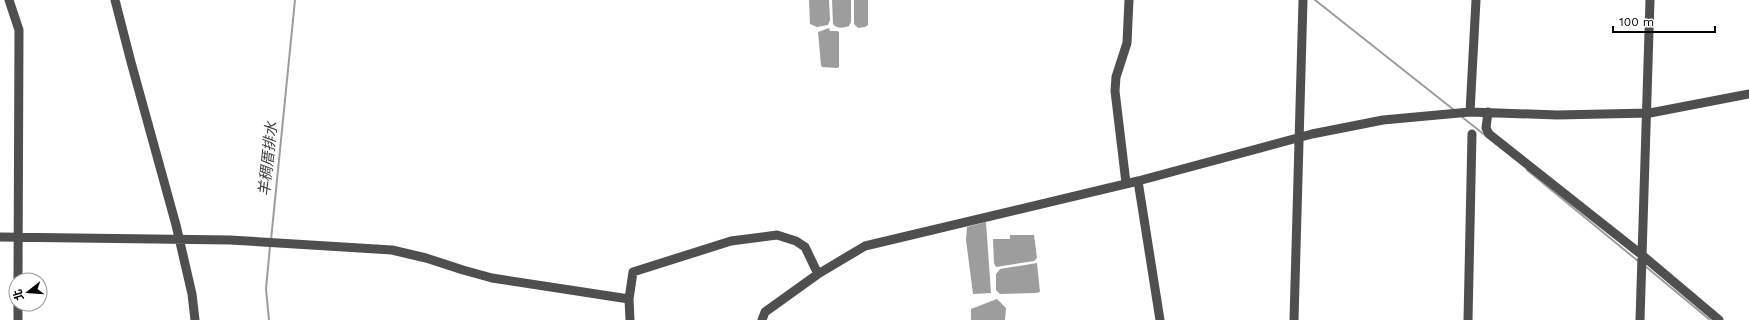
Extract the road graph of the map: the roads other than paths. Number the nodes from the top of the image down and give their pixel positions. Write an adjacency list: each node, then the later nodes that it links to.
1 (9, 0): 16 (street)
2 (115, 0): 17 (street)
3 (1129, 0): 14 (street)
4 (1303, 0): 12 (street)
5 (1476, 0): 8 (street)
6 (1650, 0): 10 (street)
7 (1749, 94): 10 (street)
8 (1468, 112): 9 (street); 12 (street)
9 (1488, 112): 10 (street); 18 (street)
10 (1647, 113): 18 (street)
11 (1472, 134): 27 (street)
12 (1299, 138): 13 (street); 26 (street)
13 (1138, 181): 14 (street); 25 (street)
14 (1126, 183): 20 (street)
15 (0, 237): 16 (street)
16 (19, 237): 17 (street); 19 (street)
17 (179, 240): 21 (street); 22 (street)
18 (1642, 260): 28 (street); 29 (street)
19 (18, 272)
20 (818, 274): 21 (street); 24 (street)
21 (628, 298): 23 (street)
22 (195, 320)
23 (630, 320)
24 (762, 320)
25 (1160, 320)
26 (1294, 320)
27 (1468, 320)
28 (1640, 320)
29 (1719, 320)

